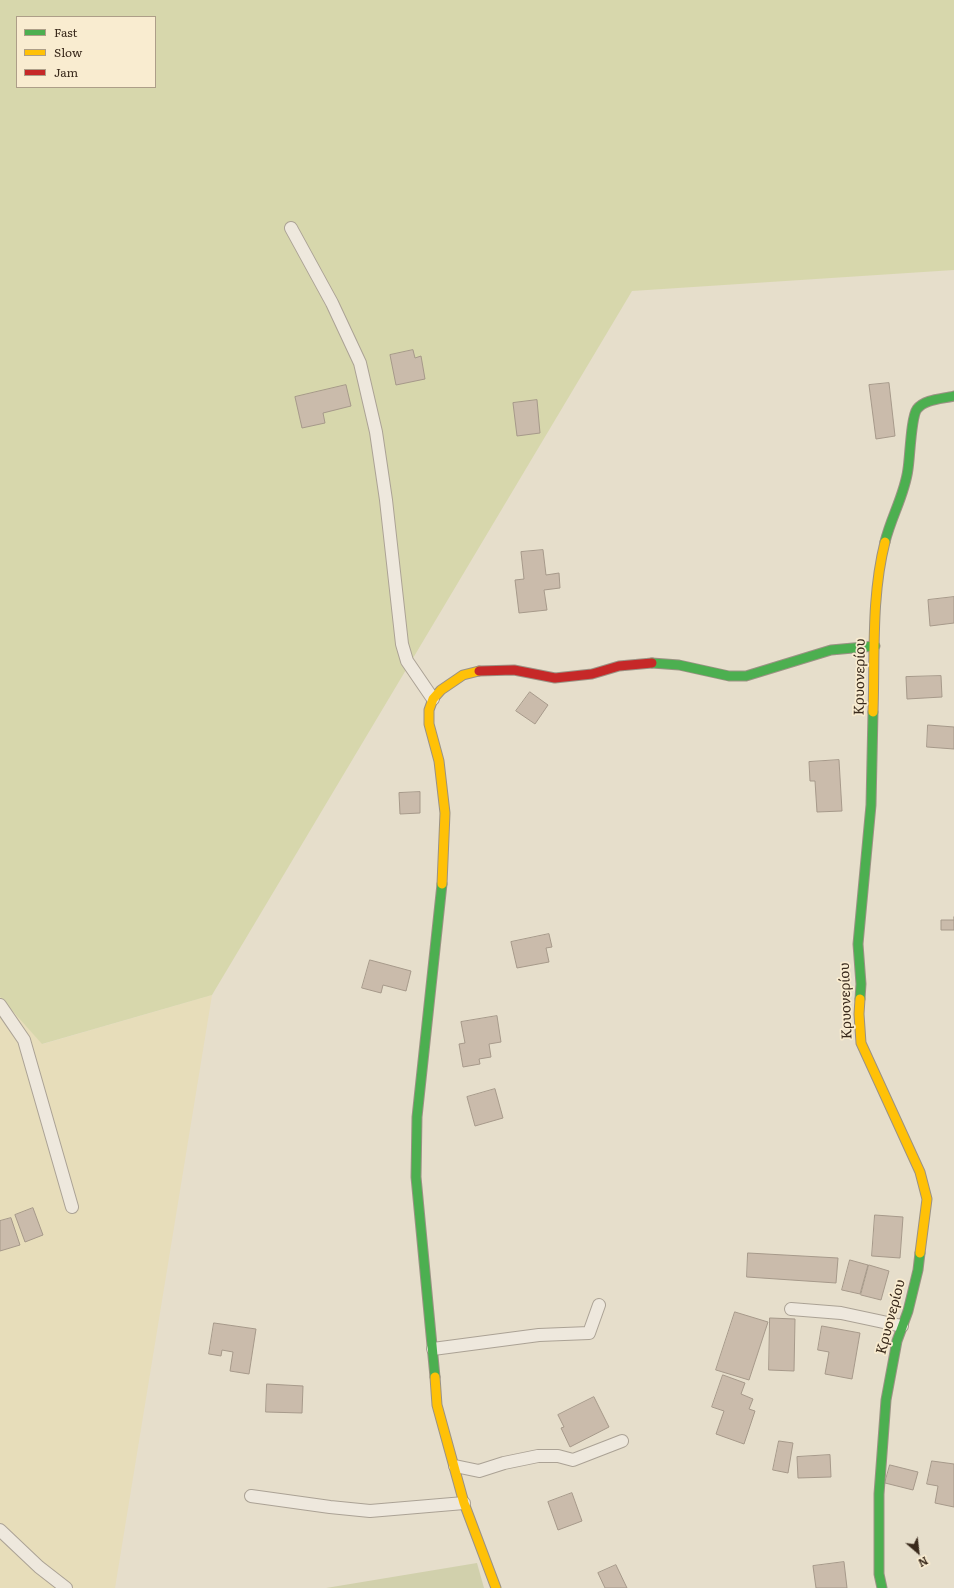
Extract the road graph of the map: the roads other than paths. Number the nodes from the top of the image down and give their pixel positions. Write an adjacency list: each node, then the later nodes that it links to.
1 (291, 228): 4 (street)
2 (954, 396): 3 (street, Κρυονερίου)
3 (875, 646): 4 (street); 9 (street, Κρυονερίου)
4 (433, 699): 10 (street)
5 (0, 1005): 6 (street)
6 (72, 1207)
7 (599, 1306): 10 (street)
8 (791, 1309): 9 (street)
9 (902, 1326): 18 (street, Κρυονερίου)
10 (433, 1350): 12 (street)
11 (622, 1442): 12 (street)
12 (455, 1466): 14 (street)
13 (251, 1496): 14 (street)
14 (464, 1504): 17 (street)
15 (0, 1530): 16 (street)
16 (66, 1588)
17 (496, 1588)
18 (882, 1588)

